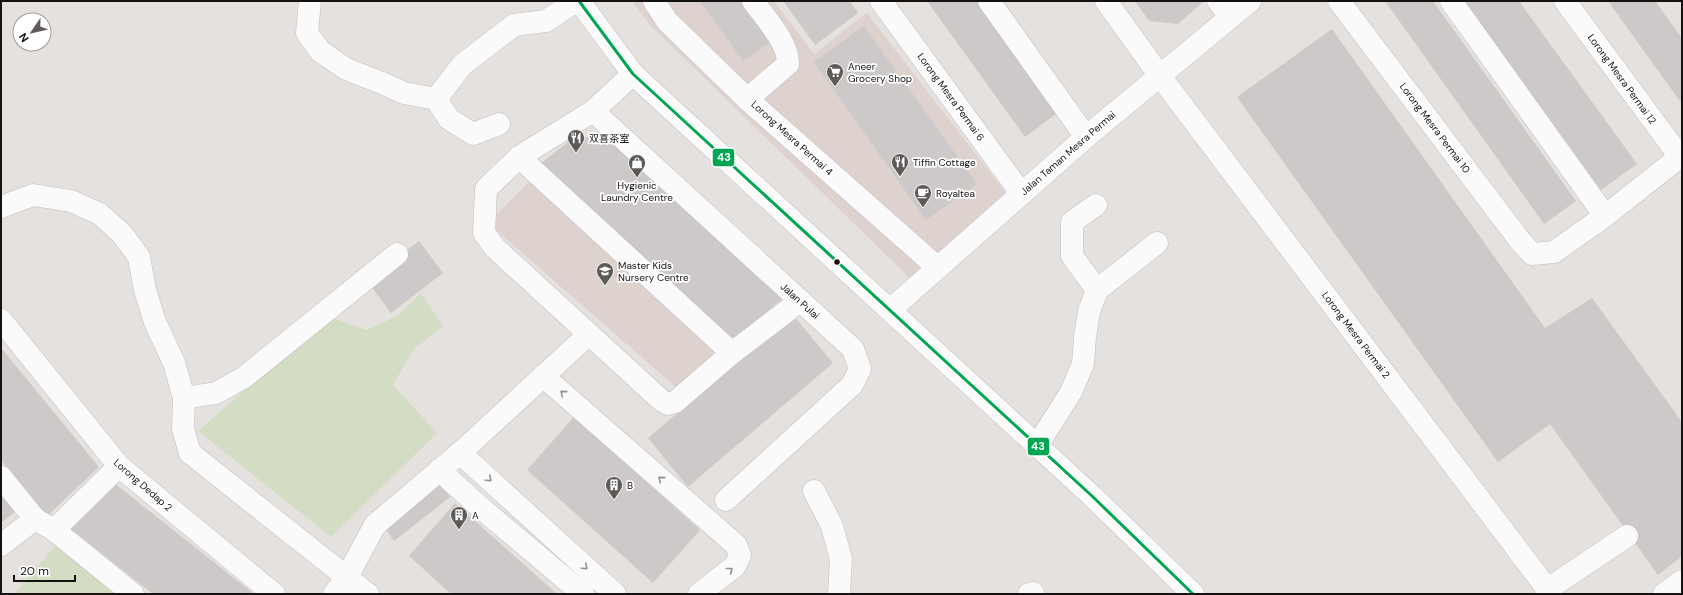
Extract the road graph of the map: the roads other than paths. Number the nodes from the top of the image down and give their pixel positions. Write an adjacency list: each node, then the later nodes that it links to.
1 (310, 1): 16 (street)
2 (576, 1): 16 (street)
3 (579, 1): 14 (street)
4 (753, 1): 17 (street)
5 (881, 1): 23 (street, Lorong Mesra Permai 6)
6 (989, 1): 20 (street)
7 (1106, 1): 15 (street, Lorong Mesra Permai 2)
8 (1250, 1): 13 (street, Jalan Taman Mesra Permai)
9 (1339, 1): 26 (street, Lorong Mesra Permai 10)
10 (1451, 1): 26 (street)
11 (1565, 1): 21 (street, Lorong Mesra Permai 12)
12 (661, 4): 17 (street, Lorong Mesra Permai 4)
13 (1224, 9): 15 (street, Jalan Taman Mesra Permai)
14 (633, 74): 18 (street); 32 (street)
15 (1160, 76): 20 (street, Jalan Taman Mesra Permai); 51 (street, Lorong Mesra Permai 2)
16 (436, 99): 19 (street)
17 (747, 99): 29 (street, Lorong Mesra Permai 4)
18 (593, 112): 22 (street); 31 (street, Jalan Pulai)
19 (499, 124)
20 (1086, 137): 23 (street, Jalan Taman Mesra Permai)
21 (1681, 156): 26 (street)
22 (519, 157): 34 (street); 35 (street)
23 (1021, 193): 29 (street, Jalan Taman Mesra Permai)
24 (1096, 205): 30 (street)
25 (1, 207): 37 (street)
26 (1605, 216)
27 (1157, 242): 30 (street)
28 (397, 254): 37 (street)
29 (937, 268): 32 (street, Jalan Taman Mesra Permai)
30 (1097, 290): 38 (street)
31 (800, 301): 35 (street); 44 (street, Jalan Pulai)
32 (890, 310): 38 (street)
33 (1, 320): 40 (street, Lorong Dedap 2)
34 (588, 335): 35 (street); 36 (street)
35 (732, 353)
36 (543, 376): 39 (street); 57 (street, one-way to 36)
37 (184, 398): 50 (street)
38 (1037, 446): 59 (street)
39 (460, 453): 41 (street); 56 (street, one-way to 56)
40 (119, 466): 46 (street); 53 (street, Lorong Dedap 2)
41 (439, 470): 50 (street); 55 (street)
42 (1, 476): 45 (street)
43 (814, 491): 58 (street)
44 (726, 500)
45 (35, 519): 46 (street); 48 (street)
46 (54, 530): 52 (street)
47 (1627, 536): 51 (street)
48 (1, 545)
49 (1682, 581): 60 (street)
50 (341, 586): 54 (street)
51 (1550, 592)
52 (133, 594)
53 (274, 594)
54 (368, 594)
55 (583, 594)
56 (615, 594)
57 (699, 594)
58 (839, 594)
59 (1193, 594)
60 (1664, 594)

